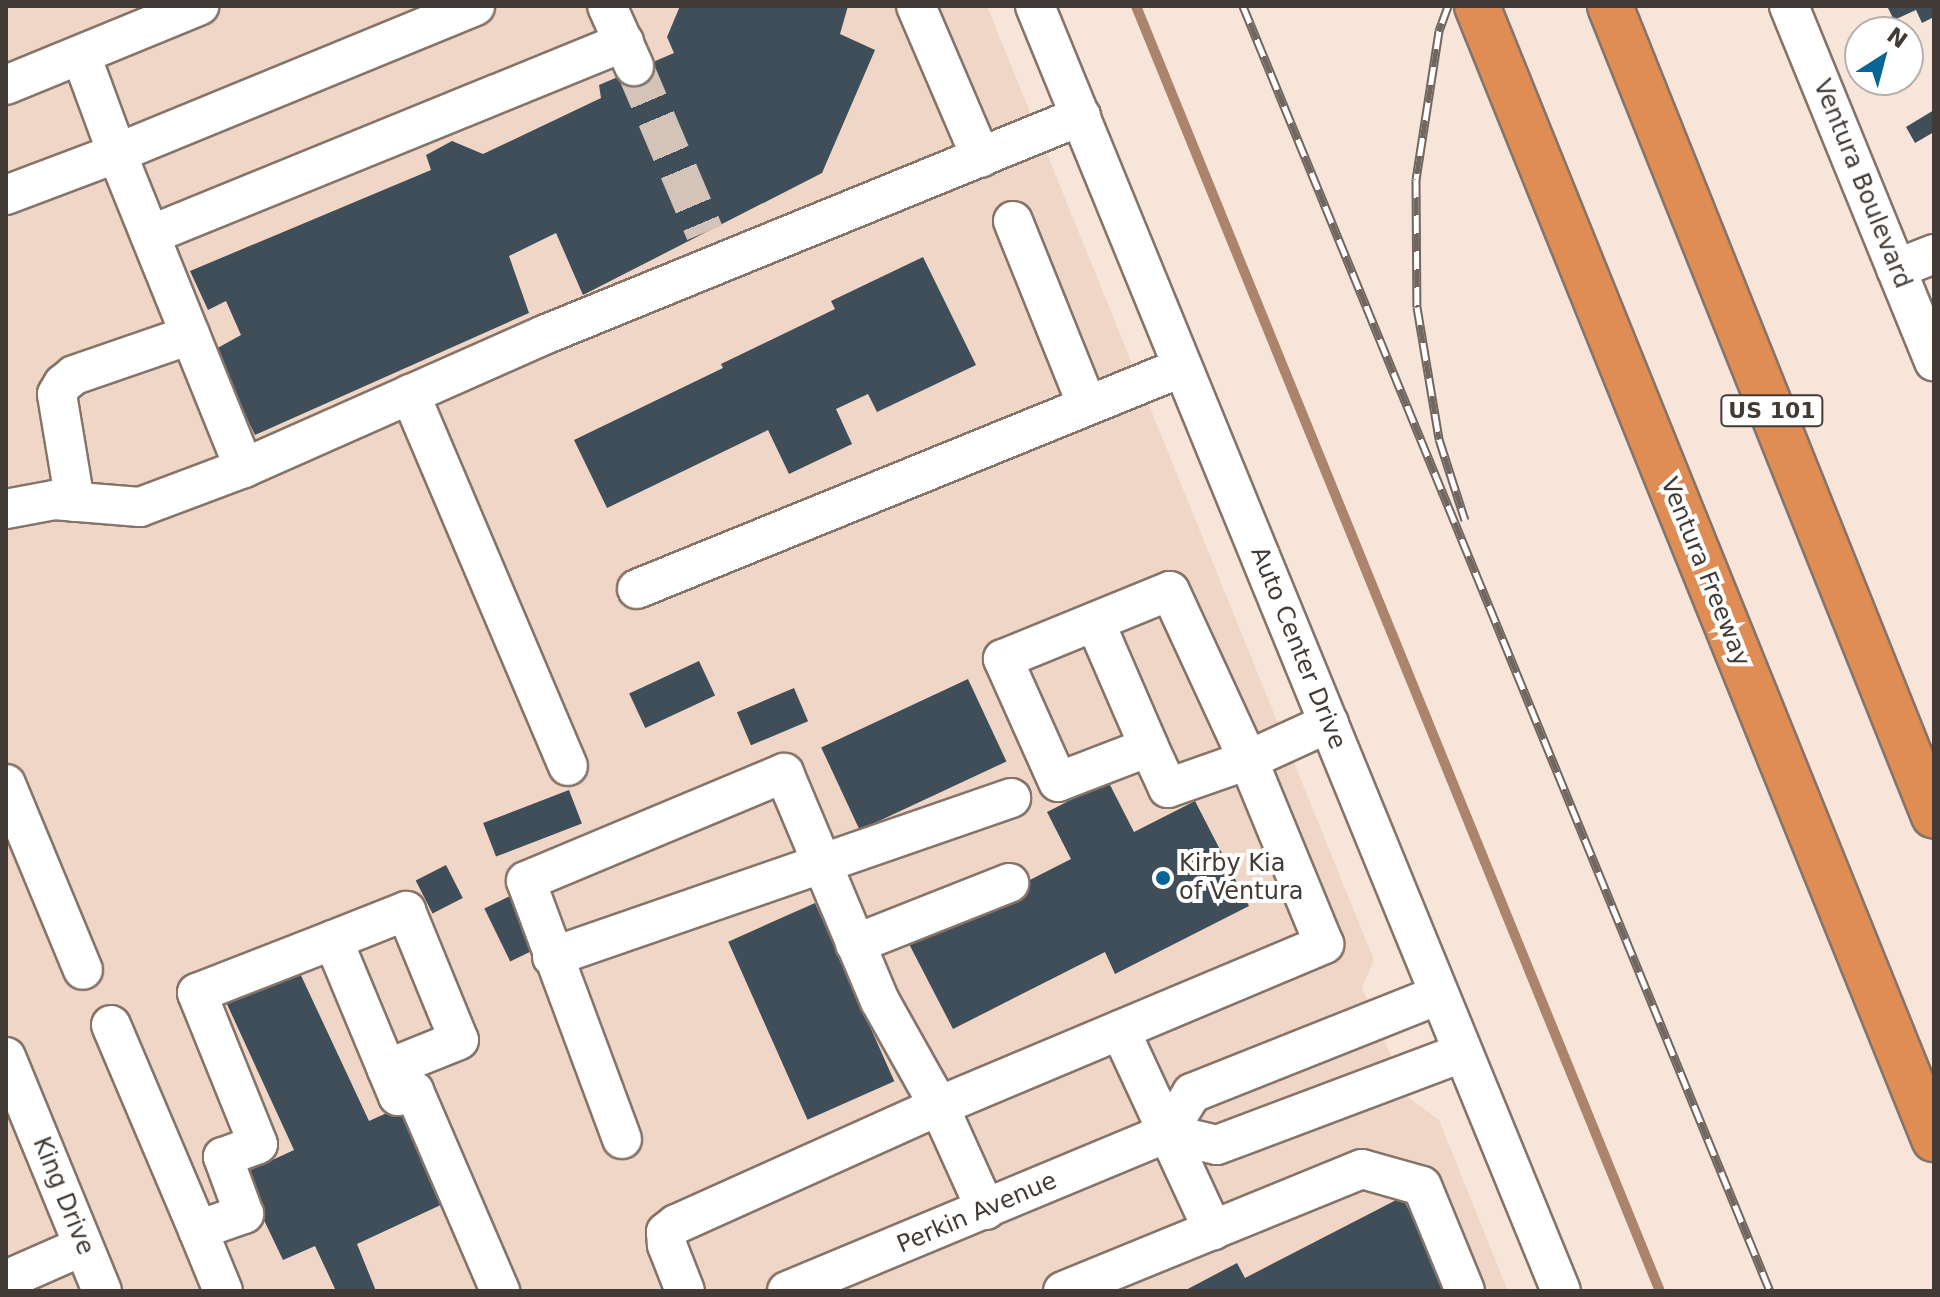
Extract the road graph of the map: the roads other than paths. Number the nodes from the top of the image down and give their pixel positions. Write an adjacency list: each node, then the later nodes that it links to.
1 (199, 6): 9 (street)
2 (475, 6): 12 (street)
3 (607, 6): 16 (street)
4 (916, 6): 13 (street)
5 (1035, 6): 11 (street, Auto Center Drive)
6 (1477, 6): 51 (highway, Ventura Freeway)
7 (1610, 6): 35 (highway, US 101)
8 (1789, 6): 18 (street, Ventura Boulevard)
9 (81, 55): 10 (street); 12 (street)
10 (6, 85)
11 (1081, 116): 13 (street); 21 (street, Auto Center Drive)
12 (117, 153): 14 (street); 16 (street)
13 (981, 158): 22 (street)
14 (6, 195)
15 (1013, 221): 23 (street)
16 (150, 235): 19 (street)
17 (1934, 254): 18 (street)
18 (1896, 269): 20 (street, Ventura Boulevard)
19 (190, 335): 24 (street); 25 (street)
20 (1934, 362)
21 (1183, 367): 23 (street); 29 (street, Auto Center Drive)
22 (410, 394): 24 (street); 32 (street)
23 (1087, 405): 27 (street)
24 (244, 468): 25 (street)
25 (75, 502): 26 (street)
26 (6, 509)
27 (637, 589)
28 (1095, 622): 30 (street); 30 (street); 31 (street)
29 (1329, 723): 31 (street); 42 (street, Auto Center Drive)
30 (1149, 747): 31 (street)
31 (1248, 760): 44 (street)
32 (568, 766)
33 (6, 784): 41 (street)
34 (1011, 798): 36 (street)
35 (1934, 816)
36 (822, 866): 39 (street); 40 (street); 40 (street)
37 (1009, 883): 39 (street)
38 (333, 940): 47 (street); 47 (street); 53 (street)
39 (855, 944): 48 (street)
40 (552, 957): 50 (street)
41 (83, 970)
42 (1438, 995): 45 (street, Auto Center Drive); 49 (street)
43 (111, 1025): 53 (street)
44 (1120, 1030): 48 (street); 49 (street)
45 (1462, 1053): 49 (street); 64 (street, Auto Center Drive)
46 (6, 1057): 55 (street, King Drive)
47 (387, 1069): 59 (street)
48 (939, 1106): 52 (street); 60 (street)
49 (1167, 1133): 52 (street, Perkin Avenue); 54 (street)
50 (622, 1139)
51 (1934, 1139)
52 (986, 1210): 61 (street, Perkin Avenue)
53 (198, 1230): 58 (street)
54 (1213, 1230): 62 (street); 63 (street)
55 (83, 1246): 56 (street); 57 (street, King Drive)
56 (6, 1280)
57 (102, 1291)
58 (223, 1291)
59 (500, 1291)
60 (685, 1291)
61 (787, 1291)
62 (1063, 1291)
63 (1465, 1291)
64 (1561, 1291)

